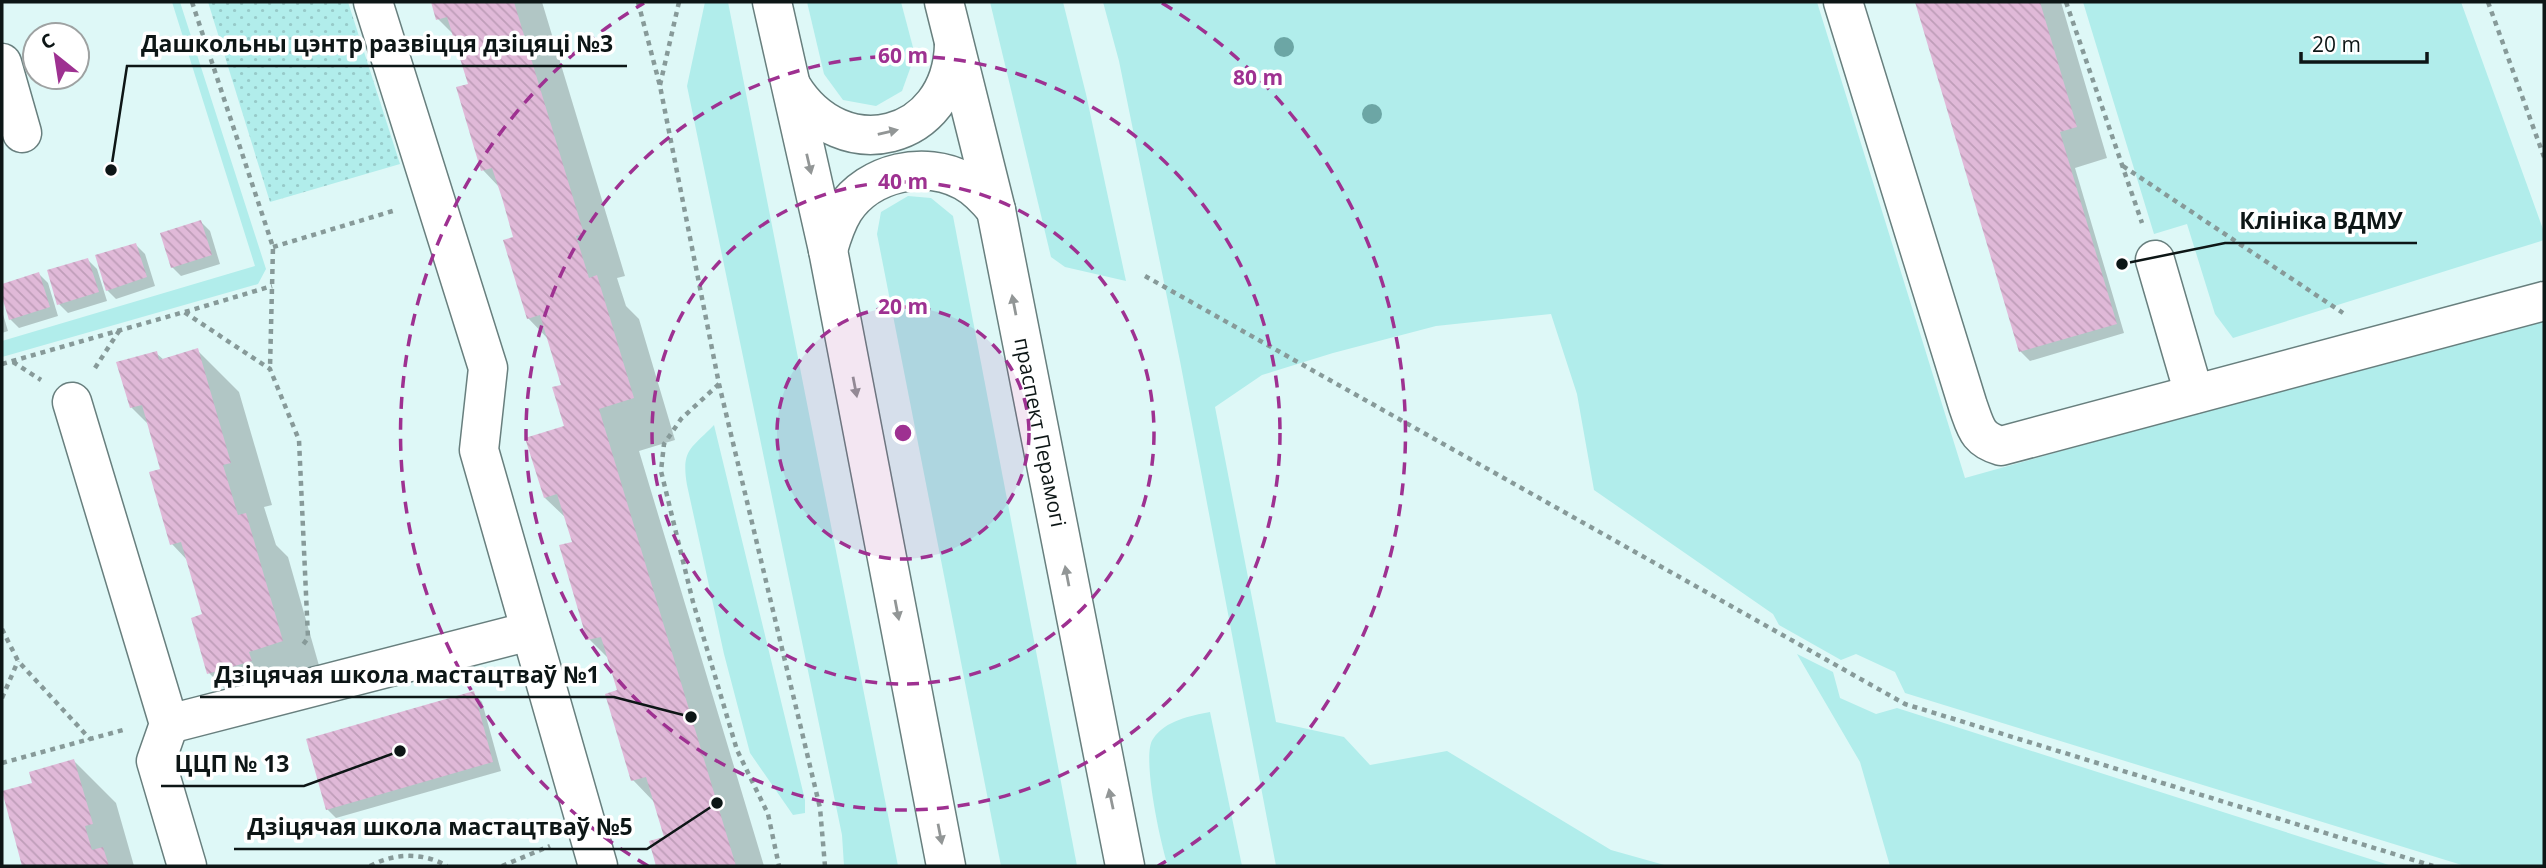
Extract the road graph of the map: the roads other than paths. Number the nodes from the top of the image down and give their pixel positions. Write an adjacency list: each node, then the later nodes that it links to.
1 (373, 2): 15 (main road)
2 (772, 2): 7 (main road)
3 (944, 2): 5 (main road, праспект Перамогі)
4 (1843, 2): 13 (main road)
5 (954, 41): 7 (main road, one-way to 5); 9 (main road, праспект Перамогі)
6 (2, 63): 8 (main road)
7 (791, 85): 10 (main road, one-way to 10)
8 (22, 133)
9 (996, 210): 10 (main road); 20 (main road, праспект Перамогі, one-way to 9)
10 (828, 250): 19 (main road, one-way to 19)
11 (2155, 260): 13 (main road)
12 (2544, 301): 13 (main road)
13 (2194, 394)
14 (72, 402): 16 (main road)
15 (530, 631): 16 (main road); 17 (main road)
16 (169, 724): 18 (main road)
17 (593, 848)
18 (187, 866)
19 (946, 866)
20 (1125, 866)

